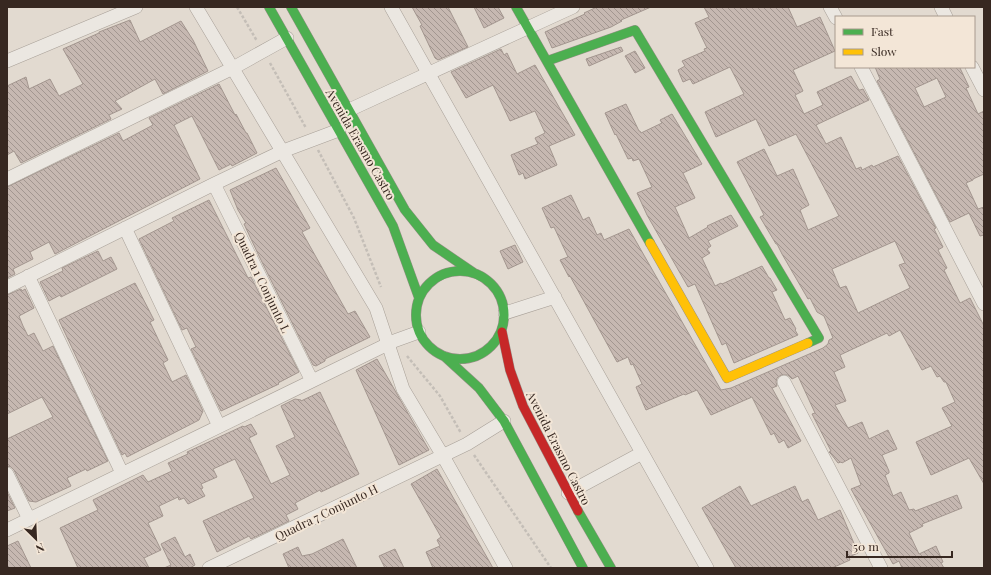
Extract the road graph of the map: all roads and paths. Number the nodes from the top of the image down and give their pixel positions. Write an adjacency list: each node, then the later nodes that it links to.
1 (136, 7): 16 (street)
2 (196, 7): 18 (street)
3 (237, 7): 15 (path)
4 (269, 7): 14 (main road, Avenida Erasmo Castro)
5 (291, 7): 23 (main road, Avenida Erasmo Castro)
6 (391, 7): 21 (street)
7 (516, 7): 13 (main road)
8 (573, 7): 13 (street)
9 (830, 7): 11 (street)
10 (941, 7): 12 (street)
11 (835, 16)
12 (946, 16)
13 (528, 28): 17 (main road); 21 (street)
14 (287, 38): 15 (street); 24 (main road, Avenida Erasmo Castro)
15 (263, 51): 18 (street); 25 (path)
16 (7, 61)
17 (547, 61): 17 (main road)
18 (233, 68): 26 (street); 27 (street)
19 (862, 68): 33 (street)
20 (973, 68): 22 (street)
21 (429, 74): 23 (street); 35 (street)
22 (984, 90)
23 (349, 110): 30 (main road, Avenida Erasmo Castro)
24 (339, 130): 25 (street); 36 (main road, Avenida Erasmo Castro)
25 (313, 140): 26 (street); 34 (path)
26 (283, 151): 28 (street); 41 (street)
27 (7, 179)
28 (214, 184): 29 (street); 43 (street, Quadra 1 Conjunto L)
29 (124, 228): 31 (street); 46 (street)
30 (474, 273): 36 (main road); 38 (main road)
31 (28, 276): 32 (street); 50 (street)
32 (7, 287)
33 (980, 289): 37 (street)
34 (382, 290)
35 (555, 297): 38 (street); 48 (street)
36 (419, 298): 39 (main road)
37 (984, 304)
38 (505, 313): 40 (main road)
39 (419, 332): 41 (street); 42 (main road)
40 (502, 332): 42 (main road); 52 (main road, Avenida Erasmo Castro)
41 (391, 342): 43 (street); 47 (path); 49 (street)
42 (444, 356): 45 (main road)
43 (312, 381): 46 (street)
44 (784, 382): 61 (street)
45 (504, 421): 47 (street, Quadra 7 Conjunto H); 58 (main road)
46 (219, 426): 50 (street)
47 (467, 444): 49 (street, Quadra 7 Conjunto H); 57 (path)
48 (642, 453): 52 (street); 60 (street)
49 (443, 456): 55 (street, Quadra 7 Conjunto H); 56 (street)
50 (122, 473): 53 (street)
51 (7, 474): 53 (street)
52 (568, 494): 59 (main road, Avenida Erasmo Castro)
53 (29, 519): 54 (street)
54 (7, 530)
55 (209, 568)
56 (506, 568)
57 (551, 568)
58 (583, 568)
59 (611, 568)
60 (707, 568)
61 (881, 568)

